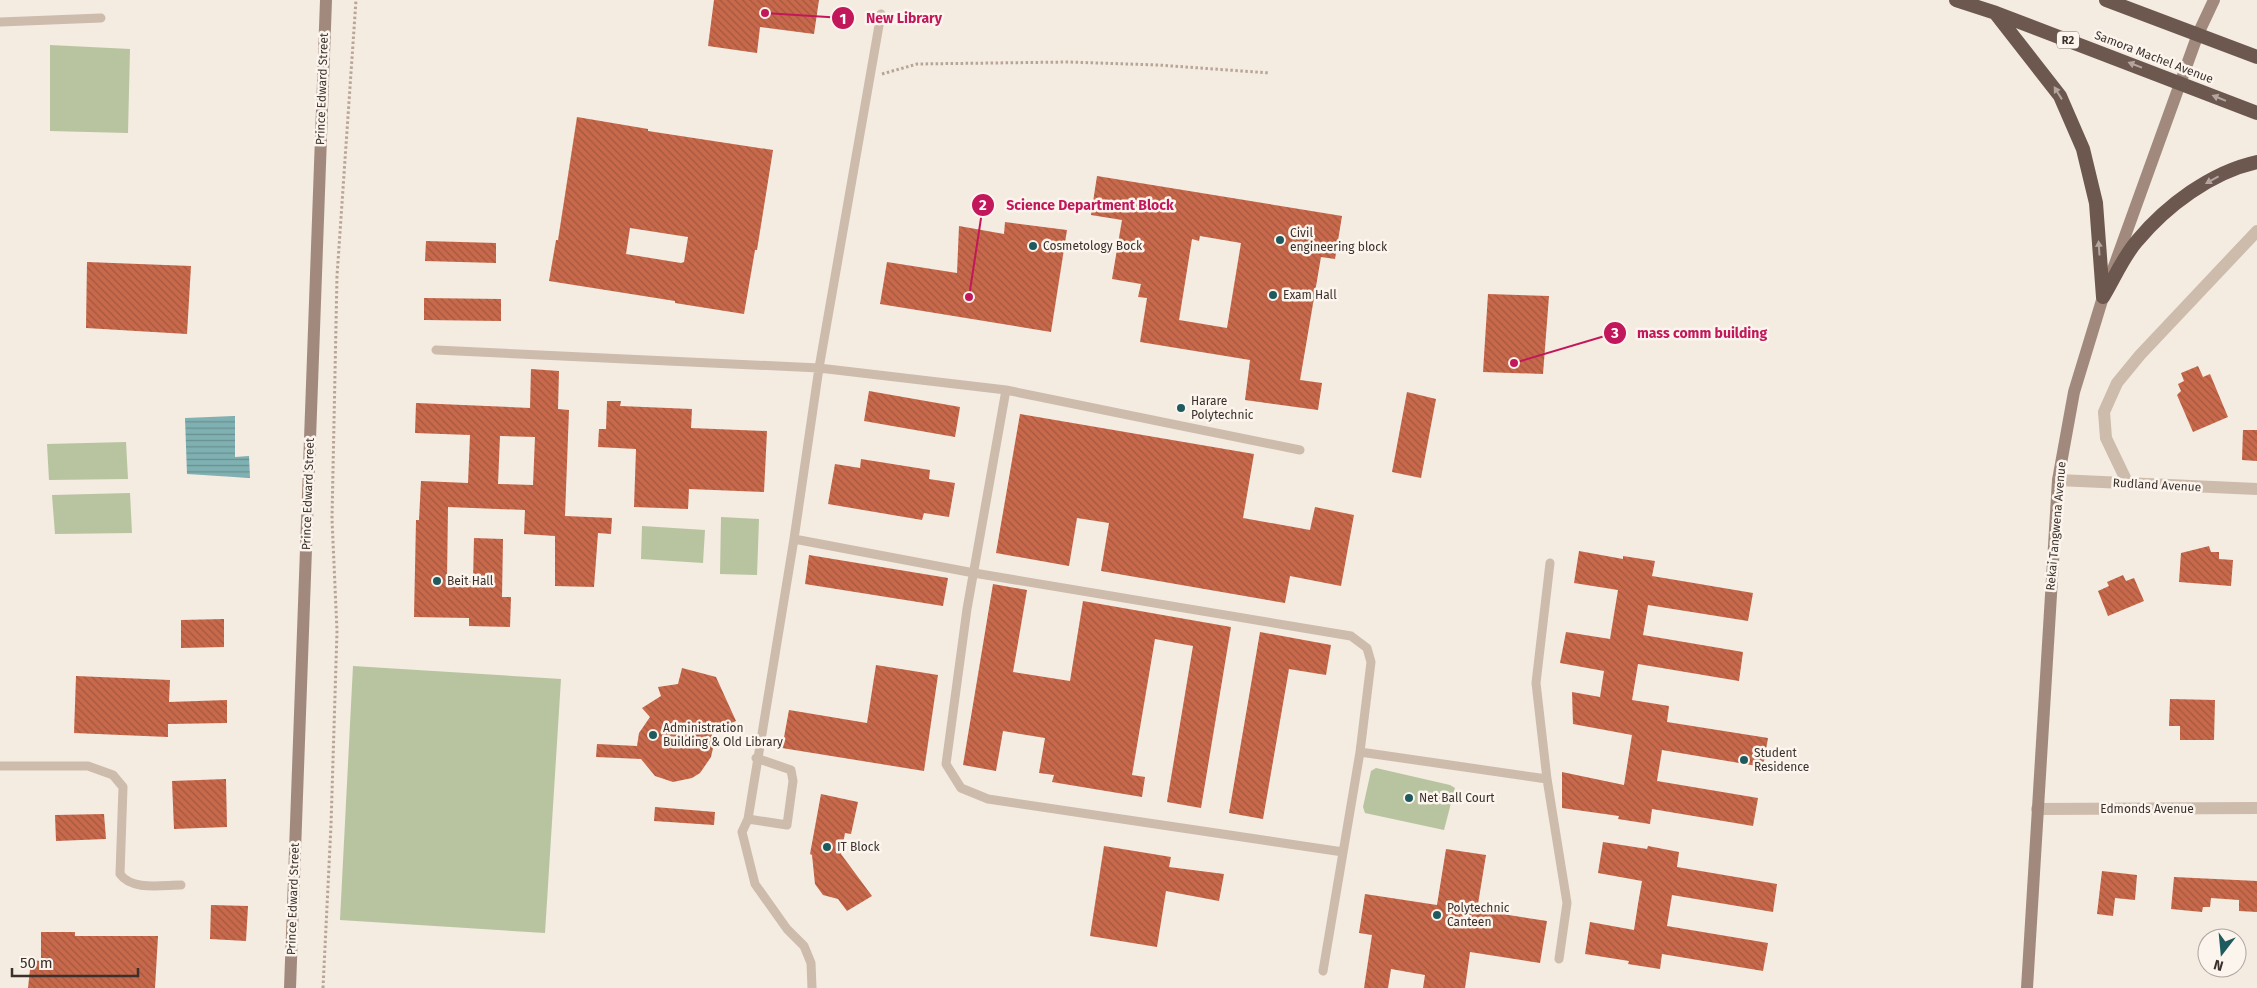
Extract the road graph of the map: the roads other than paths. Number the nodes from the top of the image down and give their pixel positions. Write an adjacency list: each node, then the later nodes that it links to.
1 (326, 0): 37 (main road, Prince Edward Street)
2 (1956, 0): 5 (highway, Samora Machel Avenue / R2)
3 (2106, 0): 9 (highway)
4 (2214, 0): 9 (main road, Rekai Tangwena Avenue)
5 (1996, 13): 11 (highway, Samora Machel Avenue / R2, one-way to 5); 15 (highway, one-way to 5)
6 (881, 14): 17 (lane)
7 (101, 18): 8 (lane)
8 (0, 22)
9 (2198, 34): 10 (highway); 11 (main road, Rekai Tangwena Avenue)
10 (2257, 57)
11 (2180, 82): 12 (highway, Samora Machel Avenue / R2, one-way to 11); 15 (main road, Rekai Tangwena Avenue)
12 (2257, 113)
13 (2257, 162): 15 (highway, one-way to 15)
14 (2257, 231): 21 (street)
15 (2103, 297): 20 (main road, Rekai Tangwena Avenue)
16 (436, 350): 17 (lane)
17 (819, 368): 18 (lane); 23 (lane)
18 (1006, 390): 19 (lane); 25 (lane)
19 (1300, 450)
20 (2058, 480): 21 (street, Rudland Avenue); 31 (main road, Rekai Tangwena Avenue)
21 (2128, 484): 22 (street, Rudland Avenue)
22 (2257, 489)
23 (794, 539): 25 (lane); 27 (lane)
24 (1550, 563): 29 (lane)
25 (974, 573): 26 (lane); 33 (lane)
26 (1360, 752): 29 (lane); 33 (lane)
27 (756, 758): 32 (lane); 32 (lane)
28 (0, 766): 34 (lane)
29 (1547, 779): 35 (lane)
30 (2257, 808): 31 (street, Edmonds Avenue)
31 (2037, 809): 39 (main road, Rekai Tangwena Avenue)
32 (748, 819): 38 (lane)
33 (1344, 852): 36 (lane)
34 (181, 885)
35 (1559, 959)
36 (1323, 971)
37 (290, 988)
38 (812, 988)
39 (2027, 988)

